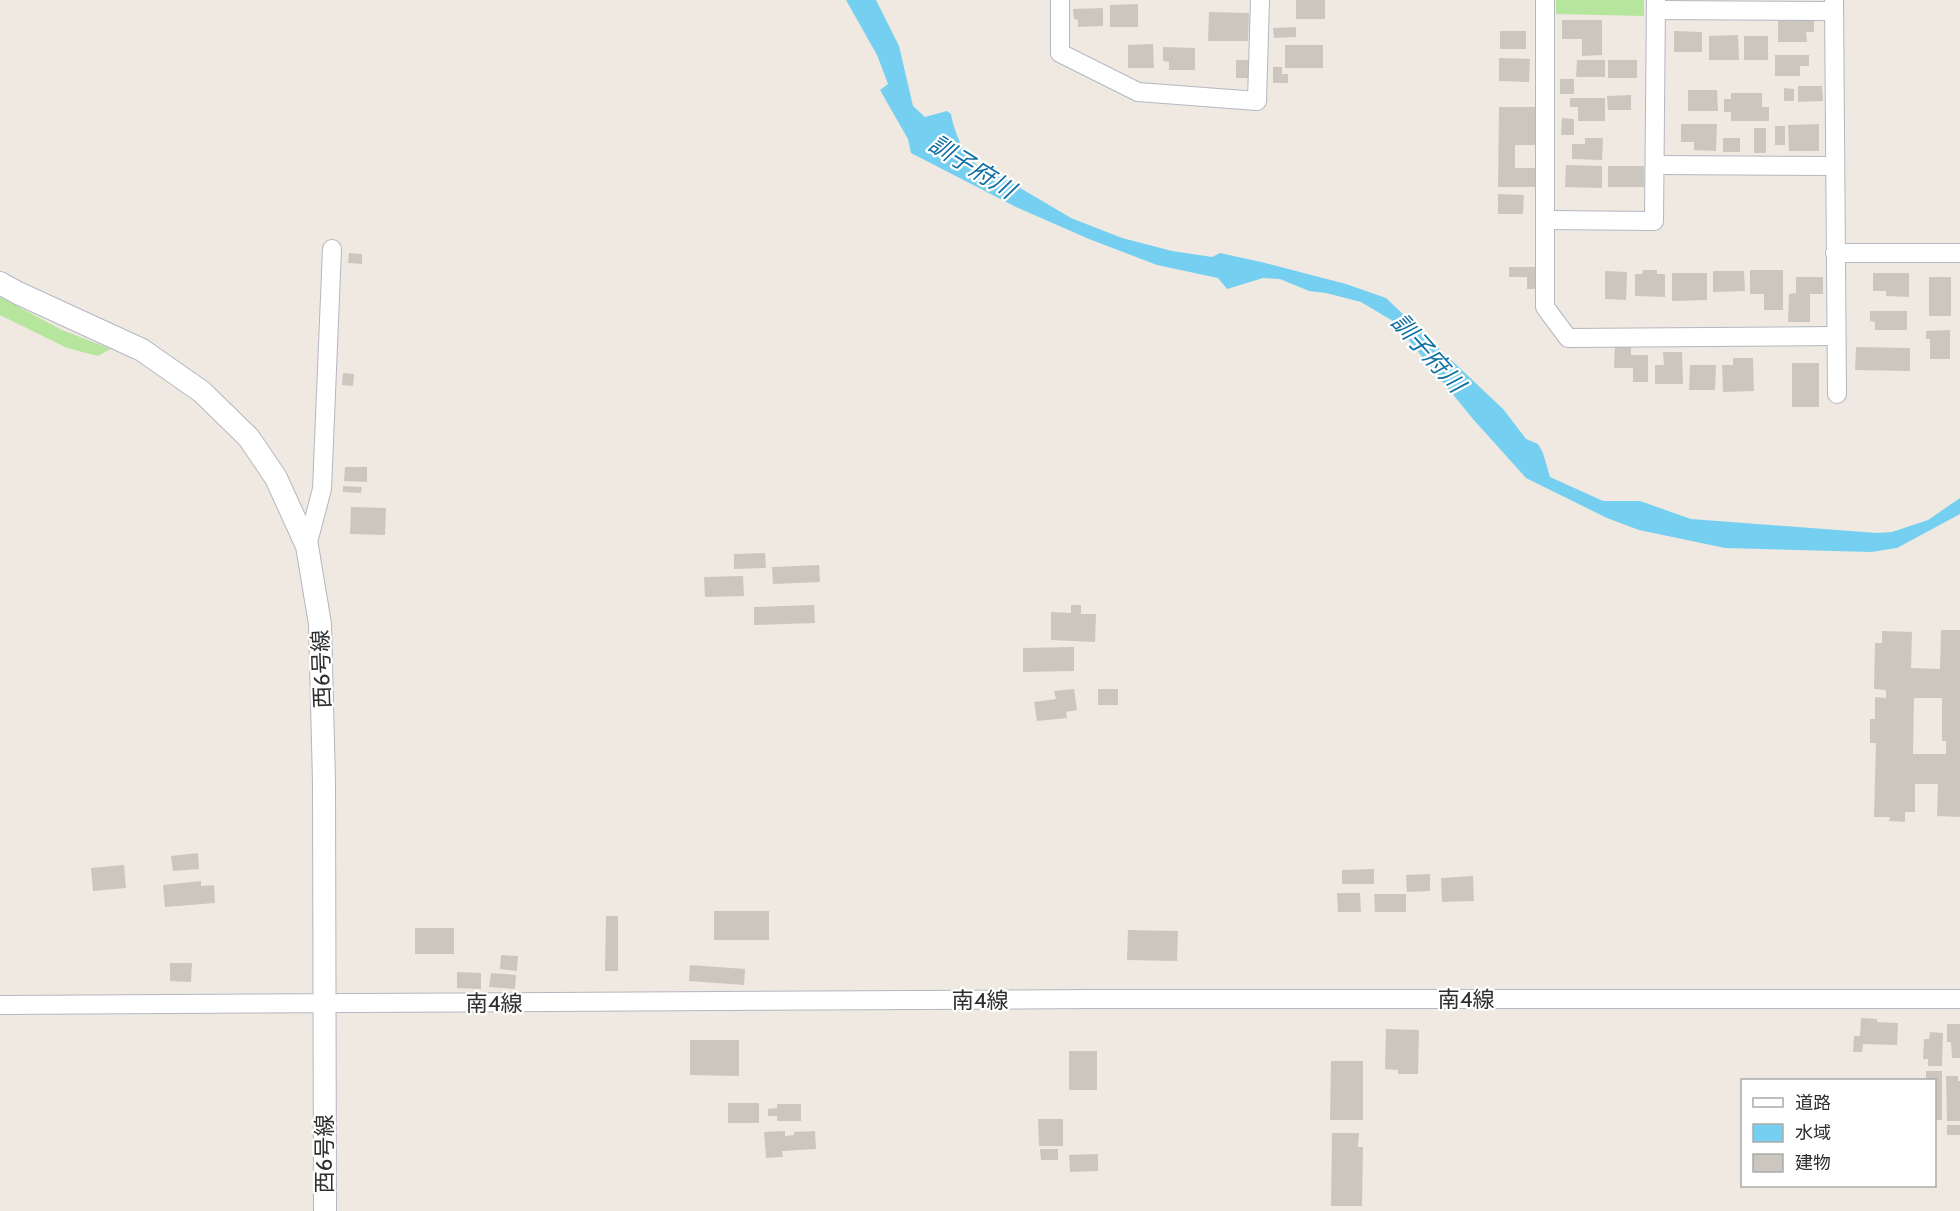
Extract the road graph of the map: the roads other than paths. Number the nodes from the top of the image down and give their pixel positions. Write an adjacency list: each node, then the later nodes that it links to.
1 (1060, 0): 2 (street)
2 (1260, 0)
3 (1545, 0): 8 (street)
4 (1656, 5): 5 (street); 6 (street)
5 (1834, 6): 7 (street)
6 (1655, 165): 7 (street); 8 (street)
7 (1835, 166): 10 (street)
8 (1546, 220): 13 (street)
9 (332, 249): 15 (street)
10 (1835, 253): 11 (street); 13 (street)
11 (1960, 253)
12 (0, 283): 15 (street, 西6号線)
13 (1836, 336): 14 (street)
14 (1838, 394)
15 (307, 546): 17 (street, 西6号線)
16 (1960, 999): 17 (street, 南4線)
17 (324, 1004): 18 (street, 南4線); 19 (street, 西6号線)
18 (0, 1005)
19 (325, 1211)

